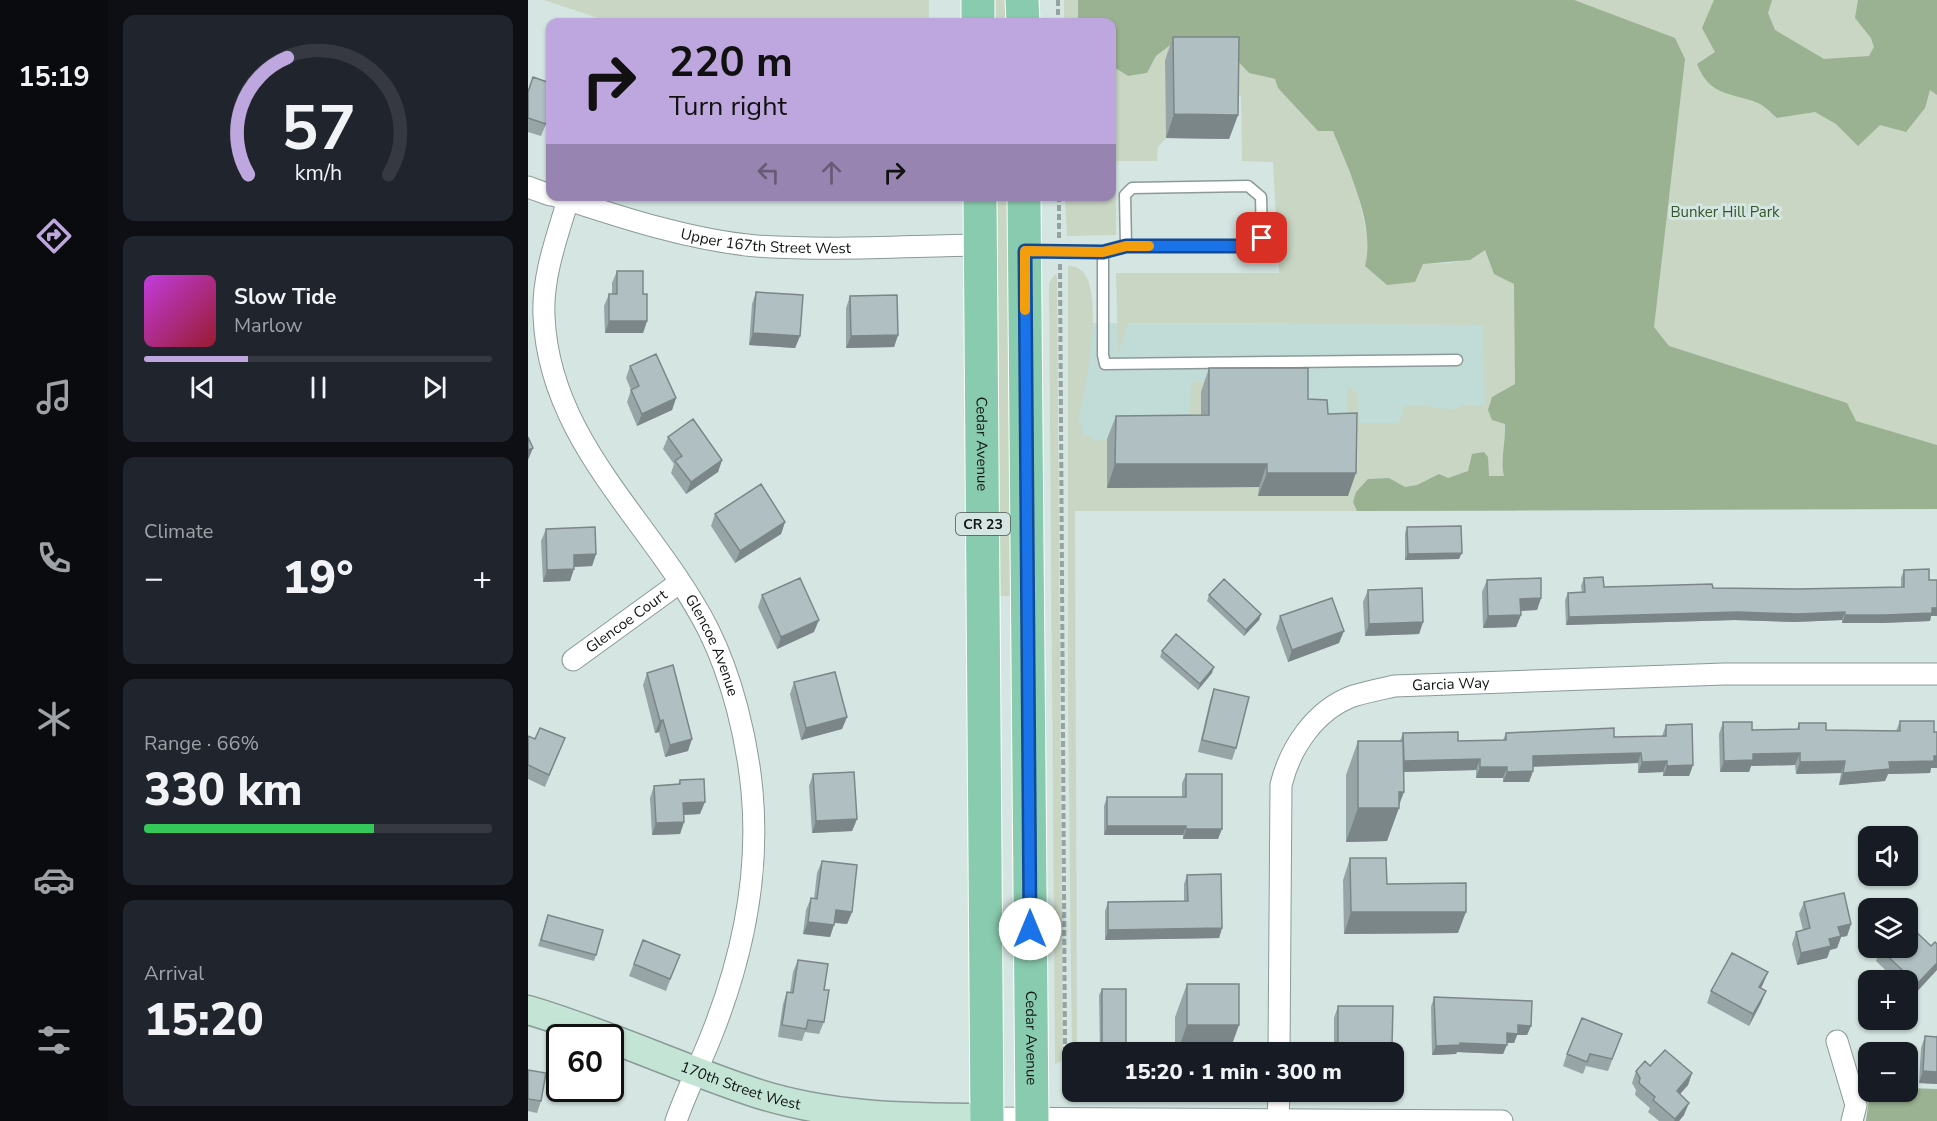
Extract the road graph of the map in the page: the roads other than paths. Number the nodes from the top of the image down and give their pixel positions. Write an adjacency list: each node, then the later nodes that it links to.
1 (978, 0): 3 (main road)
2 (1022, 0): 4 (main road)
3 (978, 18)
4 (1023, 18)
5 (528, 187): 6 (street, Upper 167th Street West)
6 (546, 193)
7 (557, 201): 16 (street, Glencoe Avenue)
8 (572, 201): 11 (street, Upper 167th Street West)
9 (980, 201): 11 (main road, Cedar Avenue / CR 23)
10 (1024, 201): 13 (main road, Cedar Avenue / CR 23)
11 (980, 245): 25 (main road, Cedar Avenue / CR 23)
12 (1126, 246): 12 (lane); 14 (lane)
13 (1025, 251): 14 (lane); 24 (main road, Cedar Avenue / CR 23)
14 (1103, 252): 15 (lane)
15 (1457, 360)
16 (679, 583): 17 (street, Glencoe Court); 22 (street, Glencoe Avenue)
17 (573, 660)
18 (1937, 674): 21 (street, Garcia Way)
19 (528, 1010): 22 (street, 170th Street West)
20 (1837, 1041): 29 (street)
21 (1279, 1042)
22 (695, 1069): 25 (street, 170th Street West); 26 (street, Glencoe Avenue)
23 (1279, 1102): 27 (street)
24 (1032, 1119): 25 (street, 170th Street West); 27 (street, 170th Street West)
25 (987, 1120)
26 (676, 1121)
27 (1278, 1121): 28 (street, 170th Street West)
28 (1502, 1121)
29 (1852, 1121)

